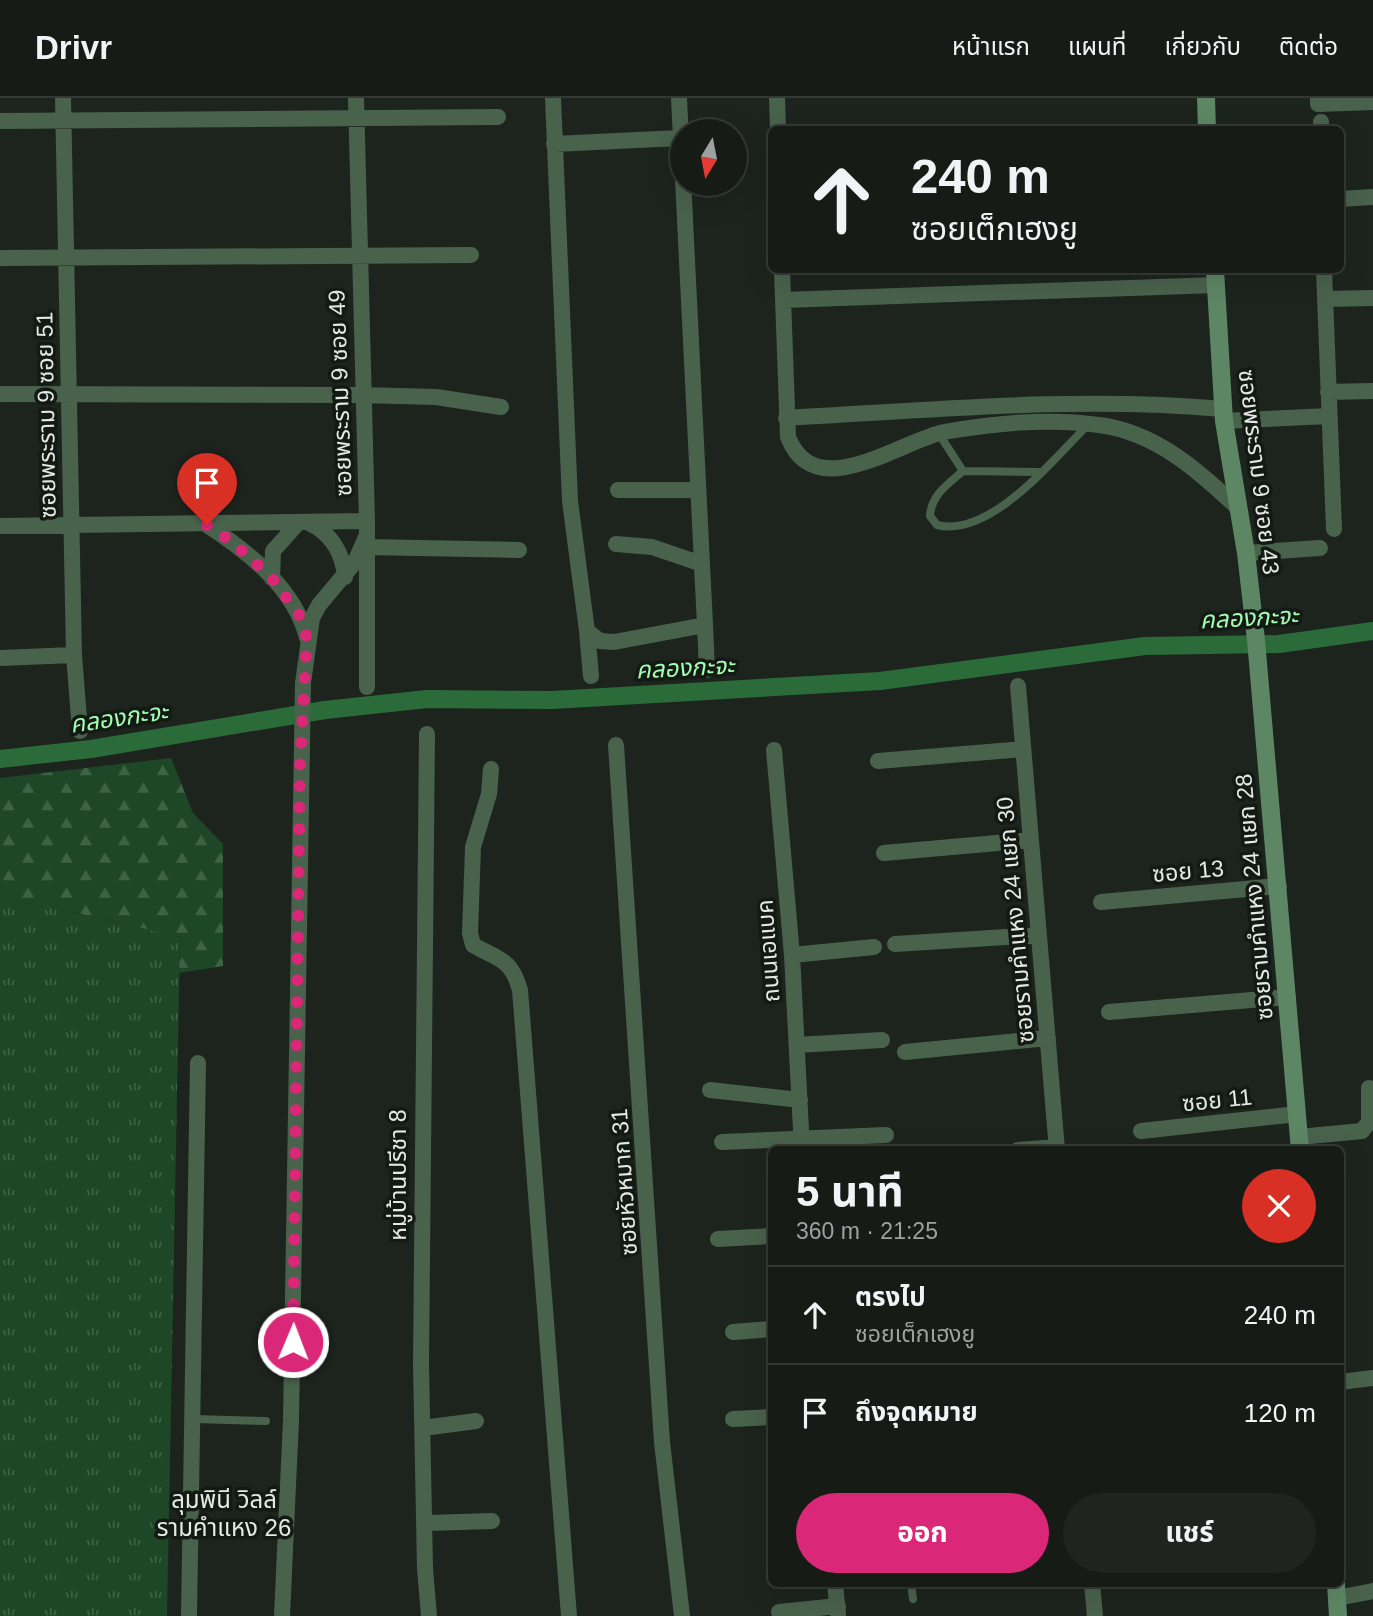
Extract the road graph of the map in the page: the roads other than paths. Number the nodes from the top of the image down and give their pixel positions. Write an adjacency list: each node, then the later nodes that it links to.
1 (63, 98): 11 (street, ซอยพระราม 9 ซอย 51)
2 (356, 98): 12 (street, ซอยพระราม 9 ซอย 49)
3 (553, 98): 17 (street)
4 (679, 98): 10 (street)
5 (777, 98): 14 (street)
6 (1206, 98): 15 (street)
7 (1318, 101): 8 (street)
8 (1373, 102)
9 (498, 117): 12 (street)
10 (680, 119)
11 (64, 120): 12 (street); 13 (street); 23 (street, ซอยพระราม 9 ซอย 51)
12 (357, 120): 21 (street, ซอยพระราม 9 ซอย 49)
13 (0, 121)
14 (778, 126)
15 (1207, 126)
16 (670, 138): 17 (street)
17 (554, 144): 64 (street)
18 (683, 196): 48 (street)
19 (1373, 197): 20 (street)
20 (1344, 199)
21 (359, 255): 22 (street); 23 (street); 35 (street, ซอยพระราม 9 ซอย 49)
22 (471, 255)
23 (65, 257): 24 (street); 34 (street, ซอยพระราม 9 ซอย 51)
24 (0, 258)
25 (782, 273): 30 (street)
26 (1324, 273): 29 (street)
27 (1215, 277): 30 (street); 39 (street, ซอยพระราม 9 ซอย 43)
28 (1373, 298): 29 (street)
29 (1325, 299): 32 (street)
30 (783, 300): 41 (street)
31 (1373, 391): 32 (street)
32 (1328, 392): 40 (street)
33 (0, 394): 34 (street)
34 (67, 394): 35 (street); 53 (street, ซอยพระราม 9 ซอย 51)
35 (362, 395): 37 (street); 55 (street, ซอยพระราม 9 ซอย 49)
36 (1129, 405): 38 (street); 39 (street); 43 (street)
37 (501, 407)
38 (935, 410): 41 (street); 44 (street)
39 (1223, 415): 40 (street); 49 (street, ซอยพระราม 9 ซอย 43)
40 (1329, 416): 54 (street)
41 (786, 418): 44 (street)
42 (1089, 424): 43 (street); 44 (street); 46 (lane)
43 (1128, 433): 49 (street)
44 (938, 434): 45 (lane)
45 (963, 471): 46 (lane); 46 (lane)
46 (1039, 472)
47 (618, 490): 48 (street)
48 (698, 490): 60 (street)
49 (1239, 509): 59 (street, ซอยพระราม 9 ซอย 43)
50 (303, 523): 51 (street); 55 (street); 61 (street); 62 (street)
51 (207, 525): 53 (street); 62 (street)
52 (0, 526): 53 (street)
53 (72, 526): 67 (street, ซอยพระราม 9 ซอย 51)
54 (1334, 529)
55 (366, 535): 58 (street); 61 (street); 72 (street, ซอยพระราม 9 ซอย 49)
56 (616, 544): 60 (street)
57 (1320, 548): 59 (street)
58 (519, 550)
59 (1246, 553): 66 (street, ซอยพระราม 9 ซอย 43)
60 (702, 564): 63 (street)
61 (345, 577): 65 (street)
62 (272, 578): 65 (street)
63 (705, 625): 64 (street); 69 (street)
64 (587, 631): 70 (street)
65 (307, 638): 128 (street)
66 (1256, 640): 82 (street, ซอยรามคำแหง 24 แยก 28)
67 (74, 655): 68 (street); 73 (street, ซอยพระราม 9 ซอย 51)
68 (0, 657)
69 (706, 670)
70 (591, 676)
71 (1018, 686): 76 (street, ซอยรามคำแหง 24 แยก 30)
72 (367, 687)
73 (80, 731)
74 (427, 734): 116 (street, หมู่บ้านปรีชา 8)
75 (616, 745): 131 (street, ซอยหัวหมาก 31)
76 (1023, 748): 78 (street); 80 (street, ซอยรามคำแหง 24 แยก 30)
77 (774, 750): 87 (street, ถนนเอแบค)
78 (878, 761)
79 (491, 769): 130 (street)
80 (1031, 840): 81 (street); 84 (street, ซอยรามคำแหง 24 แยก 30)
81 (884, 853)
82 (1279, 886): 83 (street, ซอย 13); 88 (street, ซอยรามคำแหง 24 แยก 28)
83 (1101, 902)
84 (1039, 934): 85 (street); 90 (street, ซอยรามคำแหง 24 แยก 30)
85 (895, 944)
86 (874, 947): 87 (street)
87 (792, 955): 92 (street, ถนนเอแบค)
88 (1288, 997): 89 (street); 98 (street, ซอยรามคำแหง 24 แยก 28)
89 (1109, 1012)
90 (1048, 1038): 93 (street); 104 (street, ซอยรามคำแหง 24 แยก 30)
91 (882, 1040): 92 (street)
92 (797, 1045): 97 (street, ถนนเอแบค)
93 (905, 1052)
94 (198, 1063): 112 (street)
95 (1369, 1088): 102 (street)
96 (709, 1090): 97 (street)
97 (800, 1100): 103 (street, ถนนเอแบค)
98 (1297, 1114): 99 (street, ซอย 11); 102 (street, ซอยรามคำแหง 24 แยก 28)
99 (1141, 1131)
100 (886, 1135): 103 (street)
101 (722, 1142): 103 (street)
102 (1300, 1144)
103 (801, 1145)
104 (1057, 1146)
105 (768, 1236): 106 (street)
106 (718, 1239)
107 (768, 1329): 108 (street)
108 (733, 1332)
109 (1373, 1378): 110 (street)
110 (1344, 1382)
111 (768, 1418): 113 (street)
112 (192, 1419): 114 (lane); 127 (street)
113 (733, 1419)
114 (266, 1420)
115 (476, 1421): 116 (street)
116 (423, 1428): 118 (street, หมู่บ้านปรีชา 8)
117 (492, 1521): 118 (street)
118 (426, 1523): 129 (street, หมู่บ้านปรีชา 8)
119 (835, 1587): 125 (street)
120 (911, 1587): 123 (lane)
121 (1092, 1587): 132 (street)
122 (1373, 1591): 124 (street)
123 (913, 1599)
124 (1337, 1599)
125 (838, 1611): 126 (street)
126 (779, 1612)
127 (189, 1616)
128 (282, 1616)
129 (429, 1616)
130 (569, 1616)
131 (682, 1616)
132 (1095, 1616)

